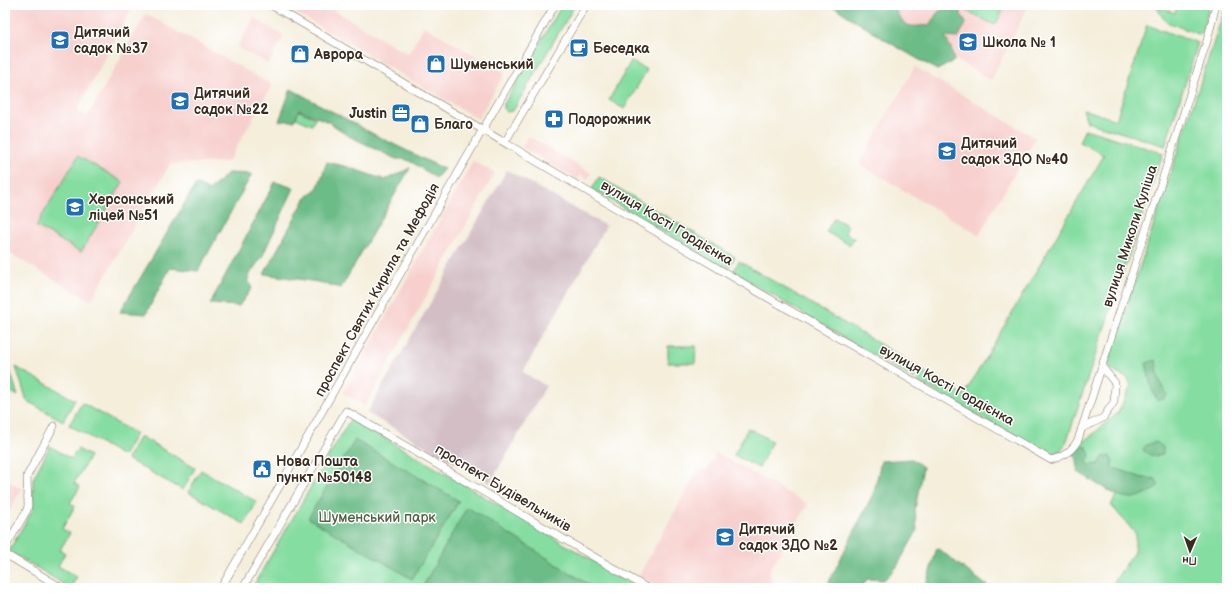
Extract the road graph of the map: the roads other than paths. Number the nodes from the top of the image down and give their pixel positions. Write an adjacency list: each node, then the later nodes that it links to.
1 (271, 5): 5 (street, вулиця Кості Гордієнка)
2 (555, 5): 5 (street, проспект Святих Кирила та Мефодія)
3 (586, 5): 6 (street)
4 (1216, 5): 7 (street, вулиця Миколи Куліша)
5 (483, 129): 6 (street, вулиця Кості Гордієнка); 14 (street, проспект Святих Кирила та Мефодія)
6 (505, 142): 10 (street, вулиця Кості Гордієнка)
7 (1102, 367): 9 (street, вулиця Миколи Куліша); 9 (street)
8 (54, 426): 11 (street)
9 (1082, 428): 10 (street, вулиця Миколи Куліша)
10 (1051, 460)
11 (5, 548)
12 (5, 554): 13 (street)
13 (62, 588)
14 (221, 588)
15 (243, 588): 16 (street, проспект Будівельників)
16 (647, 588)

